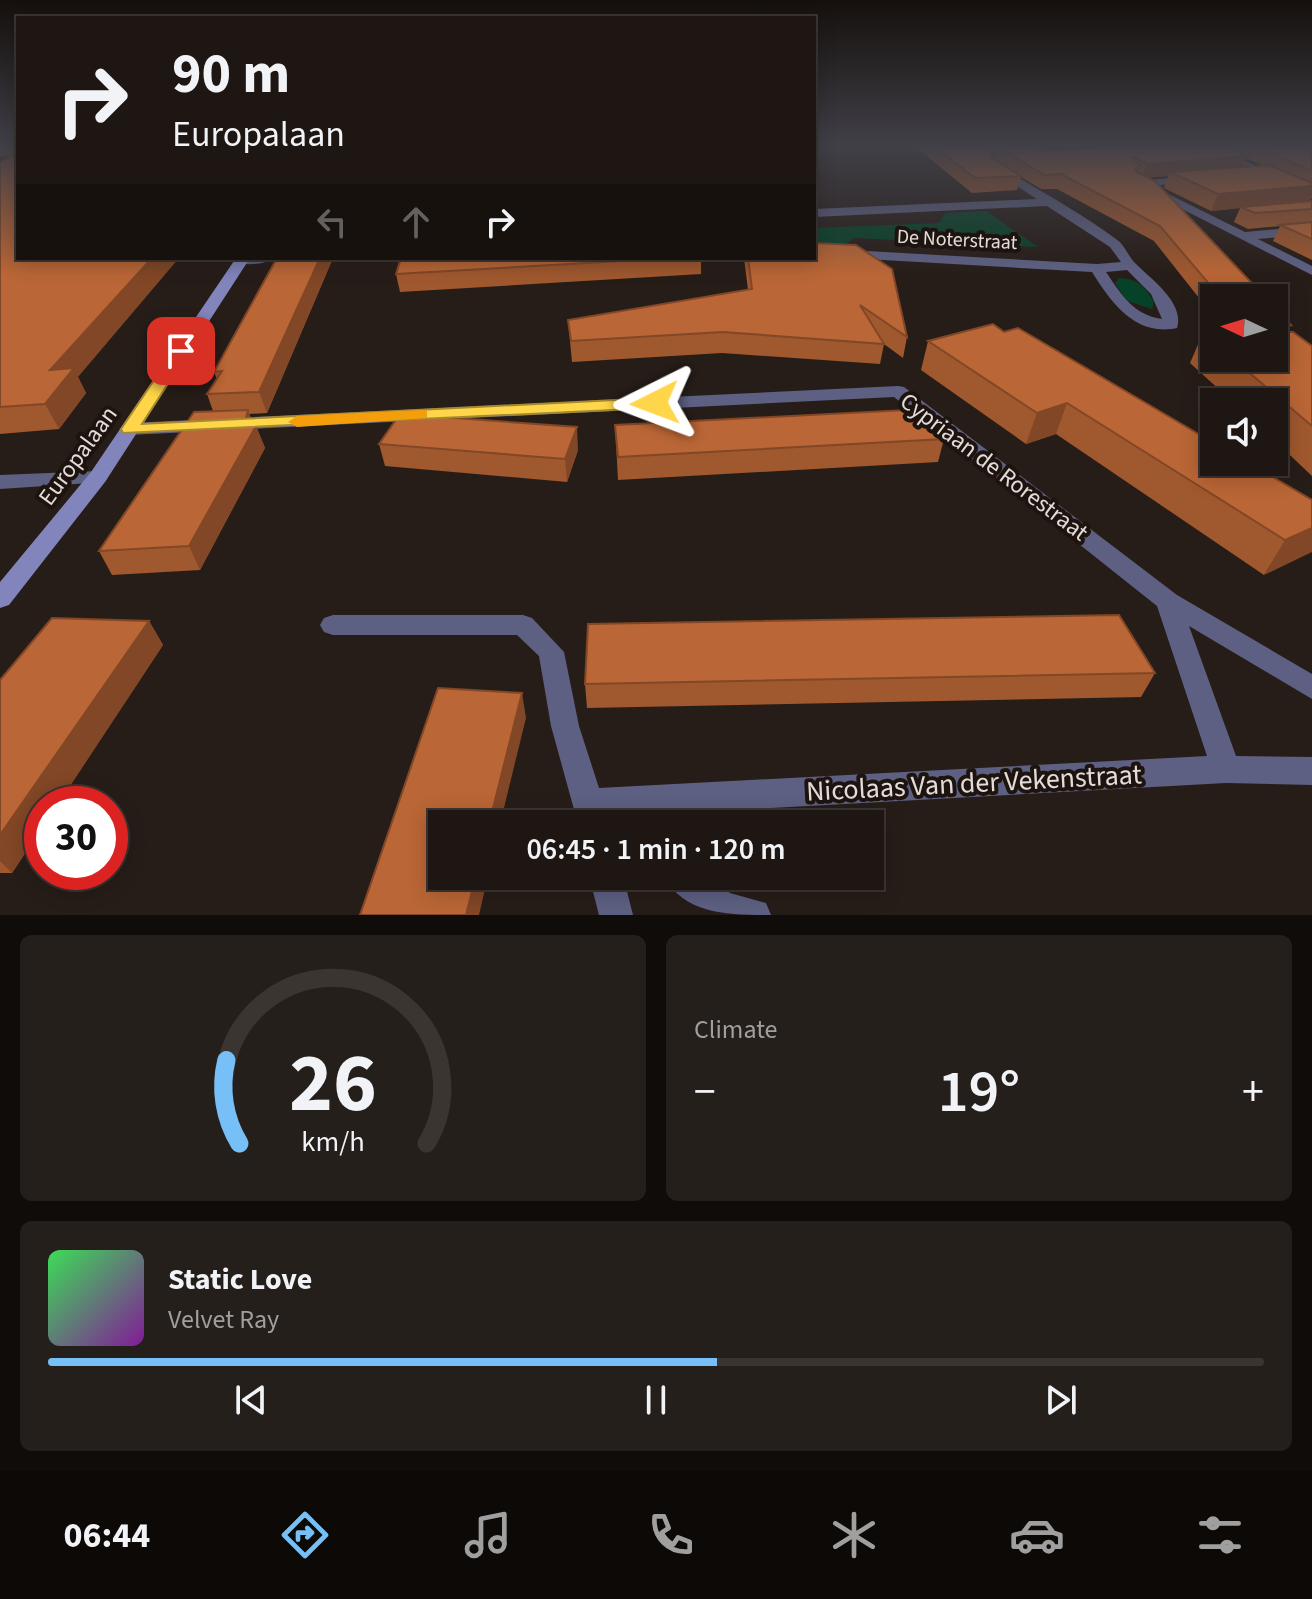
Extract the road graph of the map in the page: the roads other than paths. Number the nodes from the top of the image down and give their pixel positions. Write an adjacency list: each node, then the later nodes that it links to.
1 (1030, 190): 3 (street)
2 (1150, 190): 6 (street)
3 (1049, 202): 4 (street, De Noterstraat); 11 (street)
4 (816, 213)
5 (1237, 215): 6 (street)
6 (1207, 218): 8 (street)
7 (1312, 230): 8 (street)
8 (1243, 236): 13 (street)
9 (816, 252): 12 (street, De Noterstraat)
10 (241, 260): 14 (street, Europalaan)
11 (1130, 266): 12 (street, De Noterstraat); 12 (street)
12 (1097, 268)
13 (1312, 271)
14 (129, 429): 15 (street, Europalaan); 18 (street, Cypriaan de Rorestraat)
15 (98, 477): 16 (street); 17 (street, Europalaan)
16 (0, 482)
17 (0, 599)
18 (1168, 601): 20 (street, Cypriaan de Rorestraat); 21 (street)
19 (333, 625): 23 (street)
20 (1312, 688)
21 (1226, 769): 22 (street, Nicolaas Van der Vekenstraat); 24 (street, Nicolaas Van der Vekenstraat)
22 (1312, 771)
23 (590, 810)
24 (647, 810)
25 (610, 890): 27 (street)
26 (698, 890): 28 (street)
27 (616, 915)
28 (754, 915)

